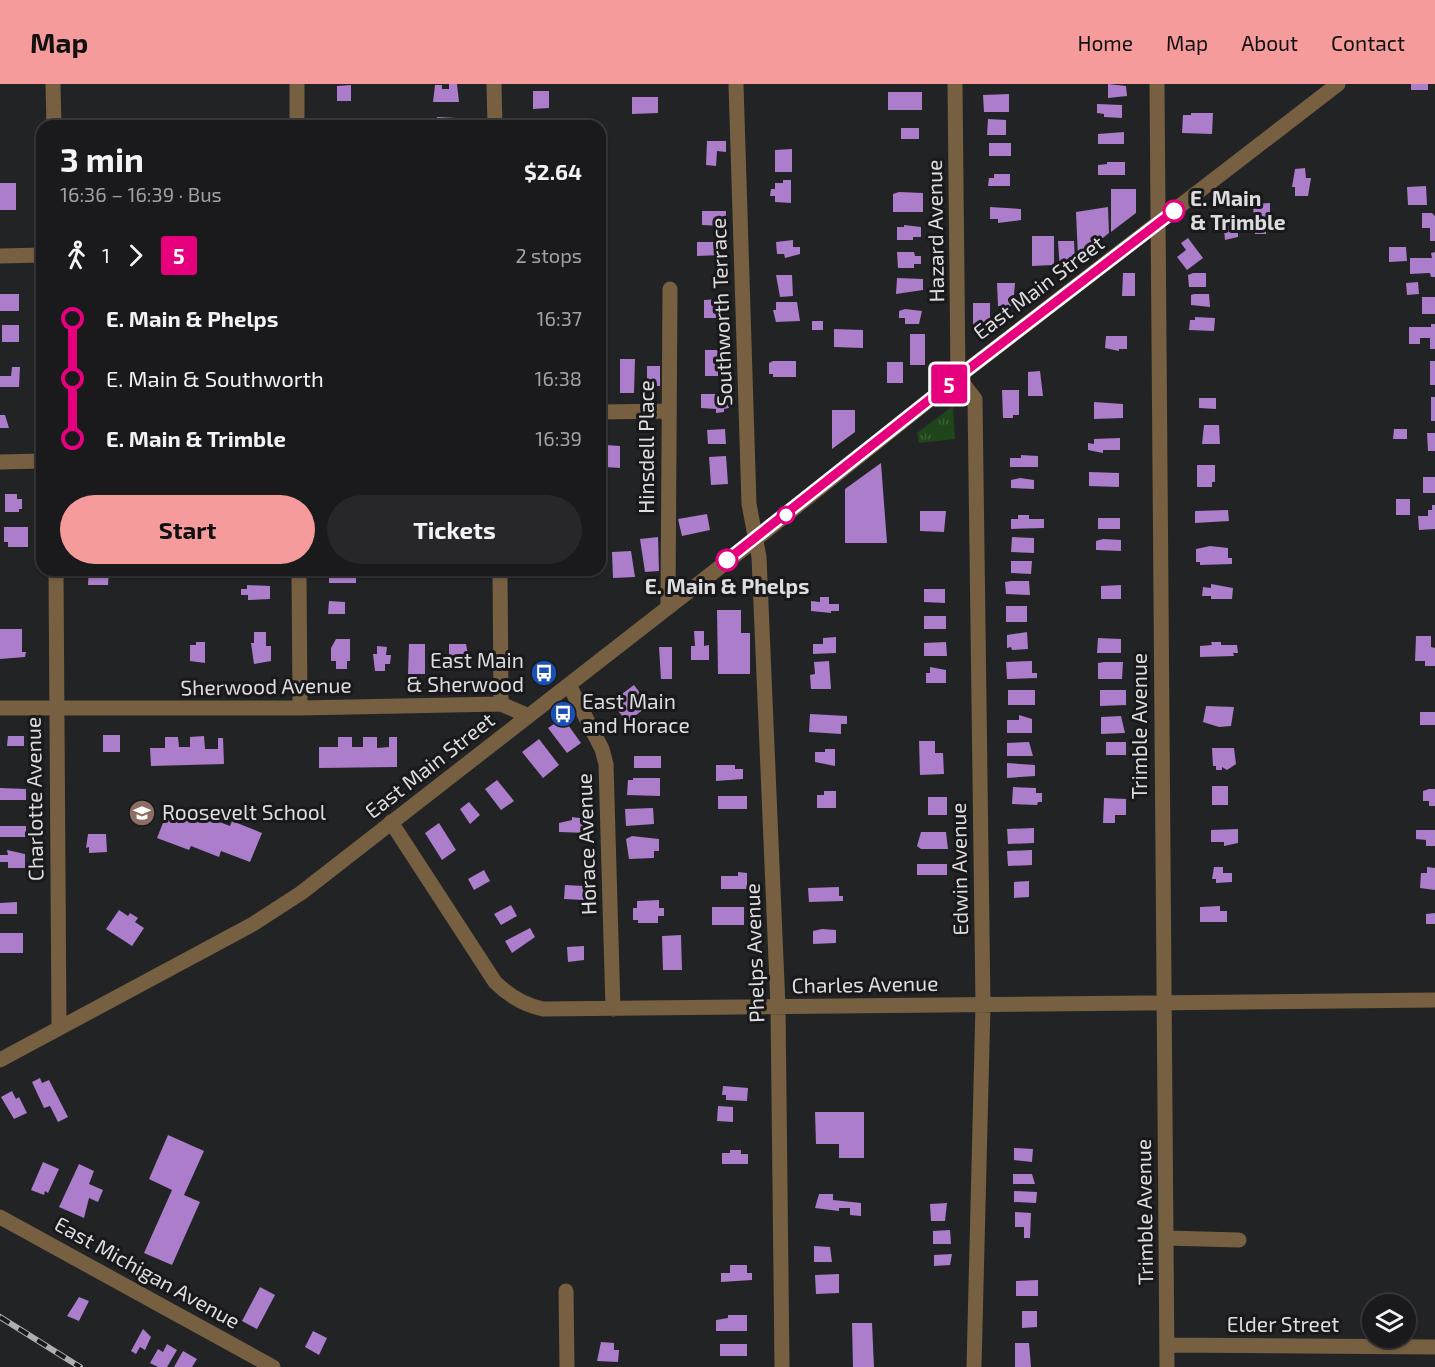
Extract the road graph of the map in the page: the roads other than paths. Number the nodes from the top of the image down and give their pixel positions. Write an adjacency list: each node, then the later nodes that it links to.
1 (53, 84): 8 (street)
2 (297, 84): 9 (street)
3 (494, 84): 10 (street)
4 (736, 84): 20 (street, Southworth Terrace)
5 (955, 84): 15 (street, Hazard Avenue)
6 (1157, 84): 11 (street, Trimble Avenue)
7 (1338, 84): 11 (street, East Main Street)
8 (54, 120)
9 (297, 120)
10 (495, 120)
11 (1158, 224): 15 (street, East Main Street); 33 (street, Trimble Avenue)
12 (36, 255): 13 (street)
13 (0, 256)
14 (670, 289): 16 (street, Hinsdell Place)
15 (958, 377): 20 (street, East Main Street); 34 (street, Edwin Avenue)
16 (668, 411): 17 (street); 24 (street, Hinsdell Place)
17 (606, 412)
18 (36, 461): 19 (street)
19 (0, 462)
20 (756, 539): 24 (street, East Main Street); 35 (street, Phelps Avenue)
21 (56, 576): 29 (street, Charlotte Avenue)
22 (299, 576): 28 (street)
23 (500, 576): 26 (street)
24 (668, 605): 25 (street, East Main Street)
25 (569, 685): 30 (street, East Main Street); 36 (street, Horace Avenue)
26 (501, 704): 28 (street, Sherwood Avenue); 30 (street, Sherwood Avenue)
27 (0, 708): 29 (street, Sherwood Avenue)
28 (300, 708): 29 (street, Sherwood Avenue)
29 (56, 709): 37 (street, Charlotte Avenue)
30 (529, 716): 31 (street, East Main Street)
31 (391, 822): 36 (street, Charles Avenue); 37 (street, East Main Street)
32 (1435, 1000): 33 (street, Charles Avenue)
33 (1163, 1003): 34 (street, Charles Avenue); 40 (street, Trimble Avenue)
34 (983, 1005): 35 (street, Charles Avenue); 48 (street, Edwin Avenue)
35 (778, 1006): 36 (street, Charles Avenue); 47 (street, Phelps Avenue)
36 (613, 1010)
37 (59, 1027): 38 (street, East Main Street)
38 (0, 1060)
39 (0, 1217): 45 (street, East Michigan Avenue)
40 (1166, 1238): 41 (street); 43 (street, Trimble Avenue)
41 (1239, 1240)
42 (566, 1291): 46 (street)
43 (1167, 1345): 44 (street, Elder Street); 49 (street, Trimble Avenue)
44 (1435, 1347)
45 (273, 1367)
46 (567, 1367)
47 (782, 1367)
48 (974, 1367)
49 (1167, 1367)

